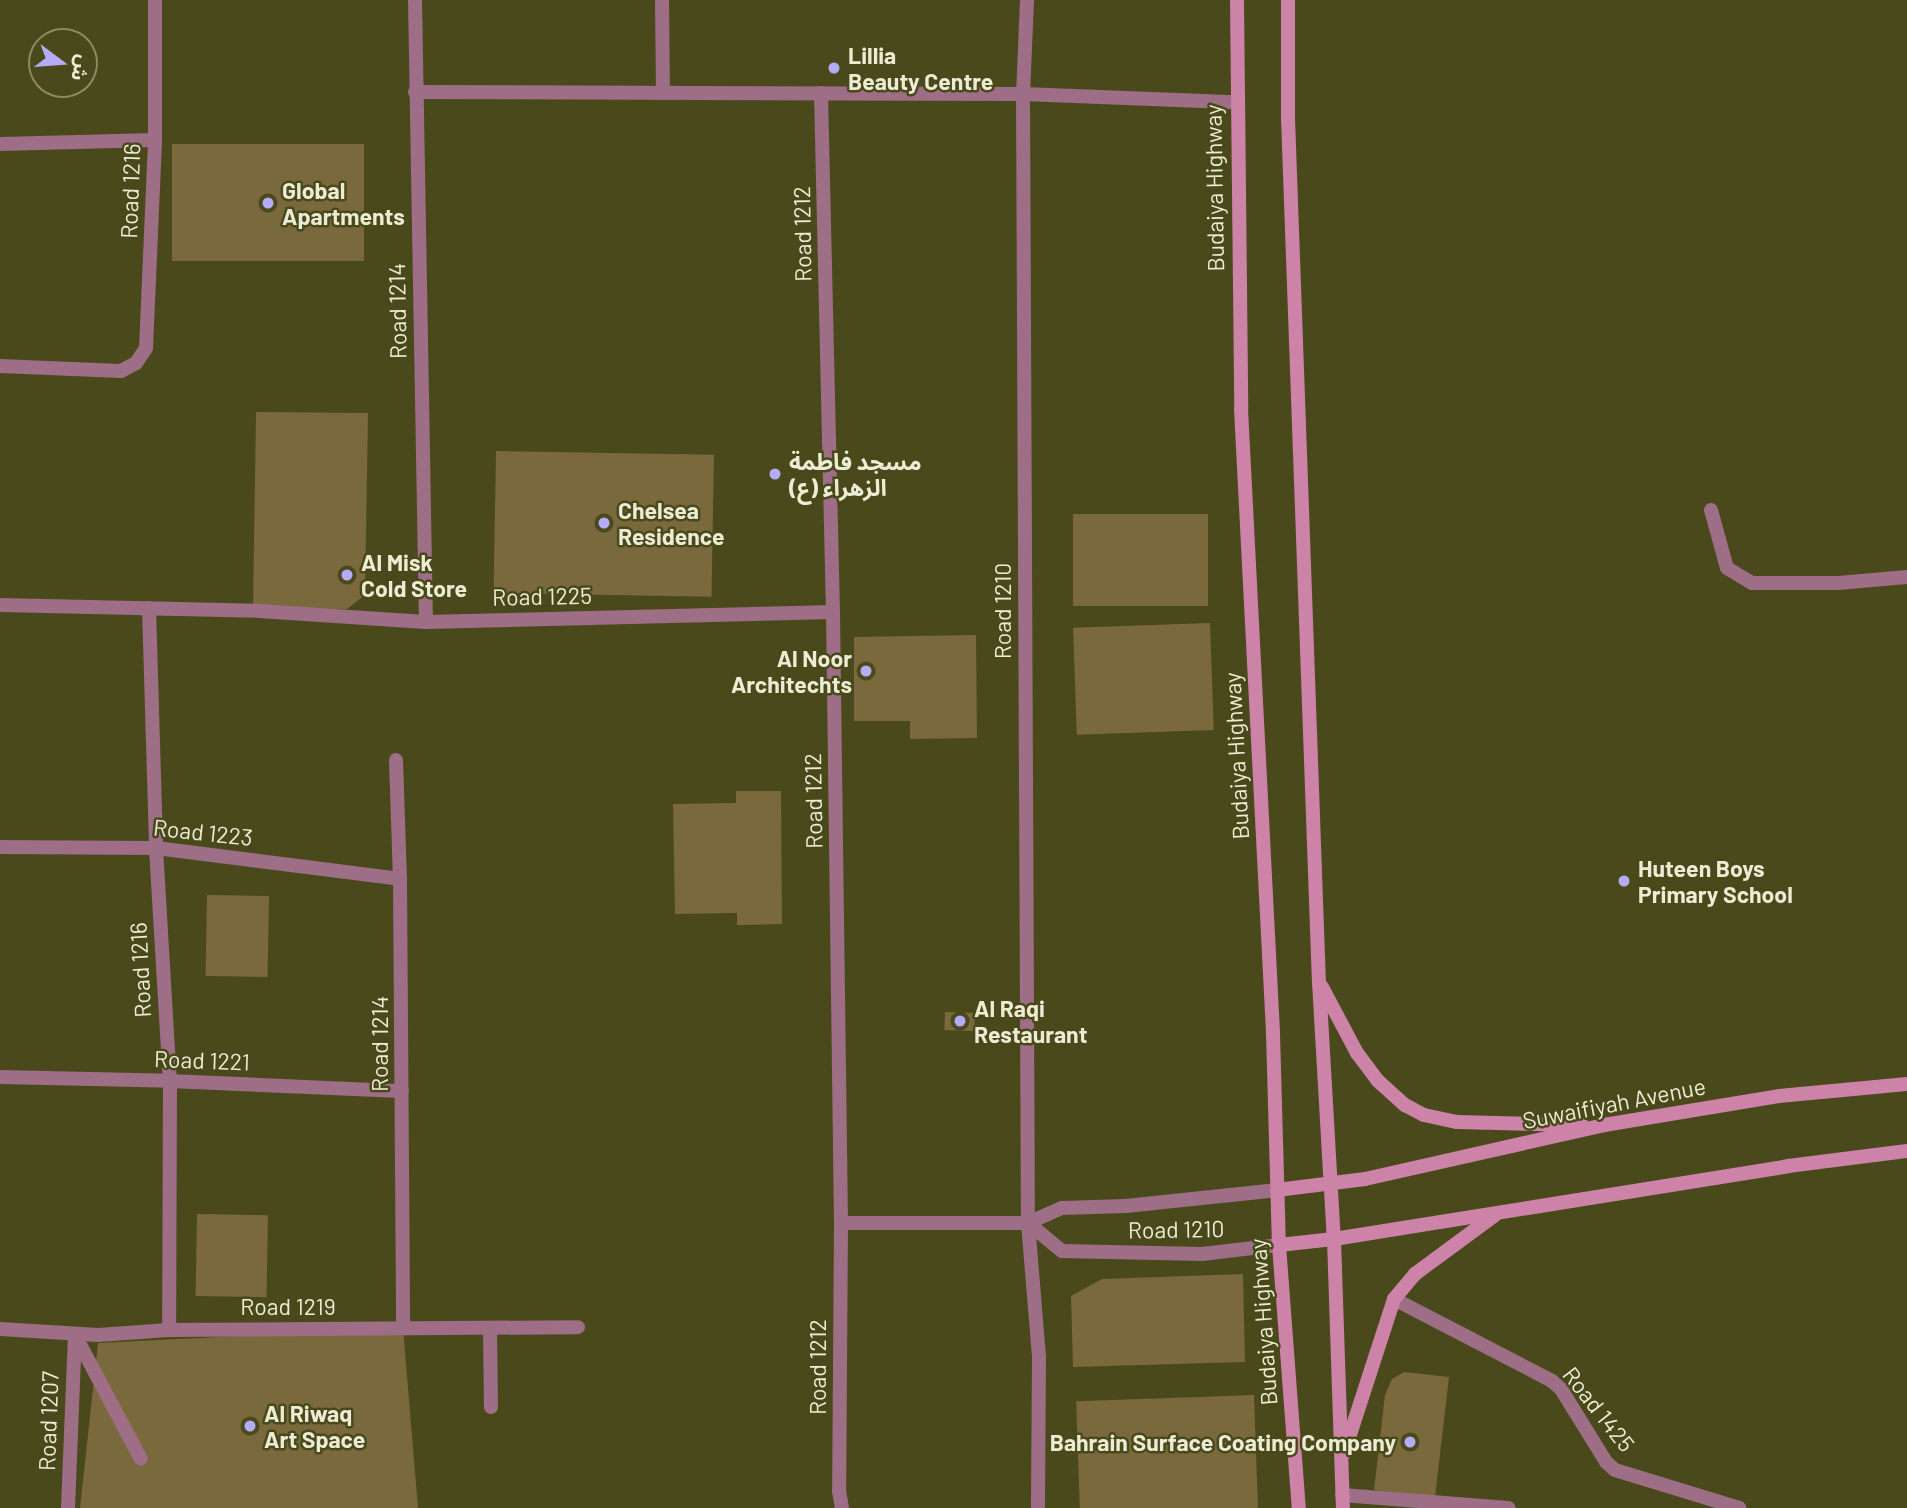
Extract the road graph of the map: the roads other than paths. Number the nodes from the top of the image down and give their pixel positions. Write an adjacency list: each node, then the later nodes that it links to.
1 (155, 0): 12 (street, Road 1216)
2 (415, 0): 7 (street, Road 1214)
3 (662, 0): 8 (street)
4 (1027, 0): 10 (street, Road 1210)
5 (1237, 0): 11 (street, Budaiya Highway)
6 (1288, 0): 25 (street)
7 (415, 92): 8 (street); 20 (street, Road 1214)
8 (663, 92): 9 (street)
9 (821, 93): 10 (street); 19 (street, Road 1212)
10 (1023, 94): 11 (street); 36 (street, Road 1210)
11 (1236, 102): 33 (street, Budaiya Highway)
12 (155, 140): 13 (street); 14 (street, Road 1216)
13 (0, 144)
14 (0, 366)
15 (1711, 510): 16 (street)
16 (1907, 577)
17 (0, 605): 18 (street, Road 1225)
18 (149, 608): 20 (street, Road 1225); 23 (street, Road 1216)
19 (833, 612): 20 (street, Road 1225); 35 (street, Road 1212)
20 (426, 622)
21 (396, 760): 24 (street, Road 1214)
22 (0, 847): 23 (street, Road 1223)
23 (156, 848): 24 (street, Road 1223); 27 (street, Road 1216)
24 (400, 879): 29 (street, Road 1214)
25 (1319, 982): 30 (street); 32 (street)
26 (0, 1077): 27 (street, Road 1221)
27 (170, 1081): 29 (street, Road 1221); 44 (street, Road 1216)
28 (1907, 1084): 30 (street, Suwaifiyah Avenue)
29 (402, 1091): 41 (street, Road 1214)
30 (1604, 1125): 32 (street, Suwaifiyah Avenue)
31 (1907, 1151): 34 (street)
32 (1332, 1183): 33 (street, Road 1210); 37 (street)
33 (1277, 1190): 36 (street, Road 1210); 38 (street, Budaiya Highway)
34 (1497, 1214): 37 (street); 39 (street)
35 (841, 1223): 36 (street, Road 1210); 51 (street, Road 1212)
36 (1028, 1223): 38 (street, Road 1210); 52 (street, Road 1210)
37 (1335, 1239): 38 (street, Road 1210); 48 (street)
38 (1279, 1245): 53 (street, Budaiya Highway)
39 (1394, 1299): 48 (street); 55 (street, Road 1425)
40 (578, 1327): 42 (street, Road 1219)
41 (403, 1328): 42 (street, Road 1219); 44 (street, Road 1219)
42 (490, 1328): 46 (street)
43 (0, 1329): 45 (street, Road 1219)
44 (169, 1330): 45 (street, Road 1219)
45 (75, 1335): 47 (street); 50 (street, Road 1207)
46 (491, 1407)
47 (141, 1460)
48 (1340, 1465): 49 (street)
49 (1343, 1501): 54 (street)
50 (68, 1508)
51 (842, 1508)
52 (1038, 1508)
53 (1298, 1508)
54 (1508, 1508)
55 (1739, 1508)

